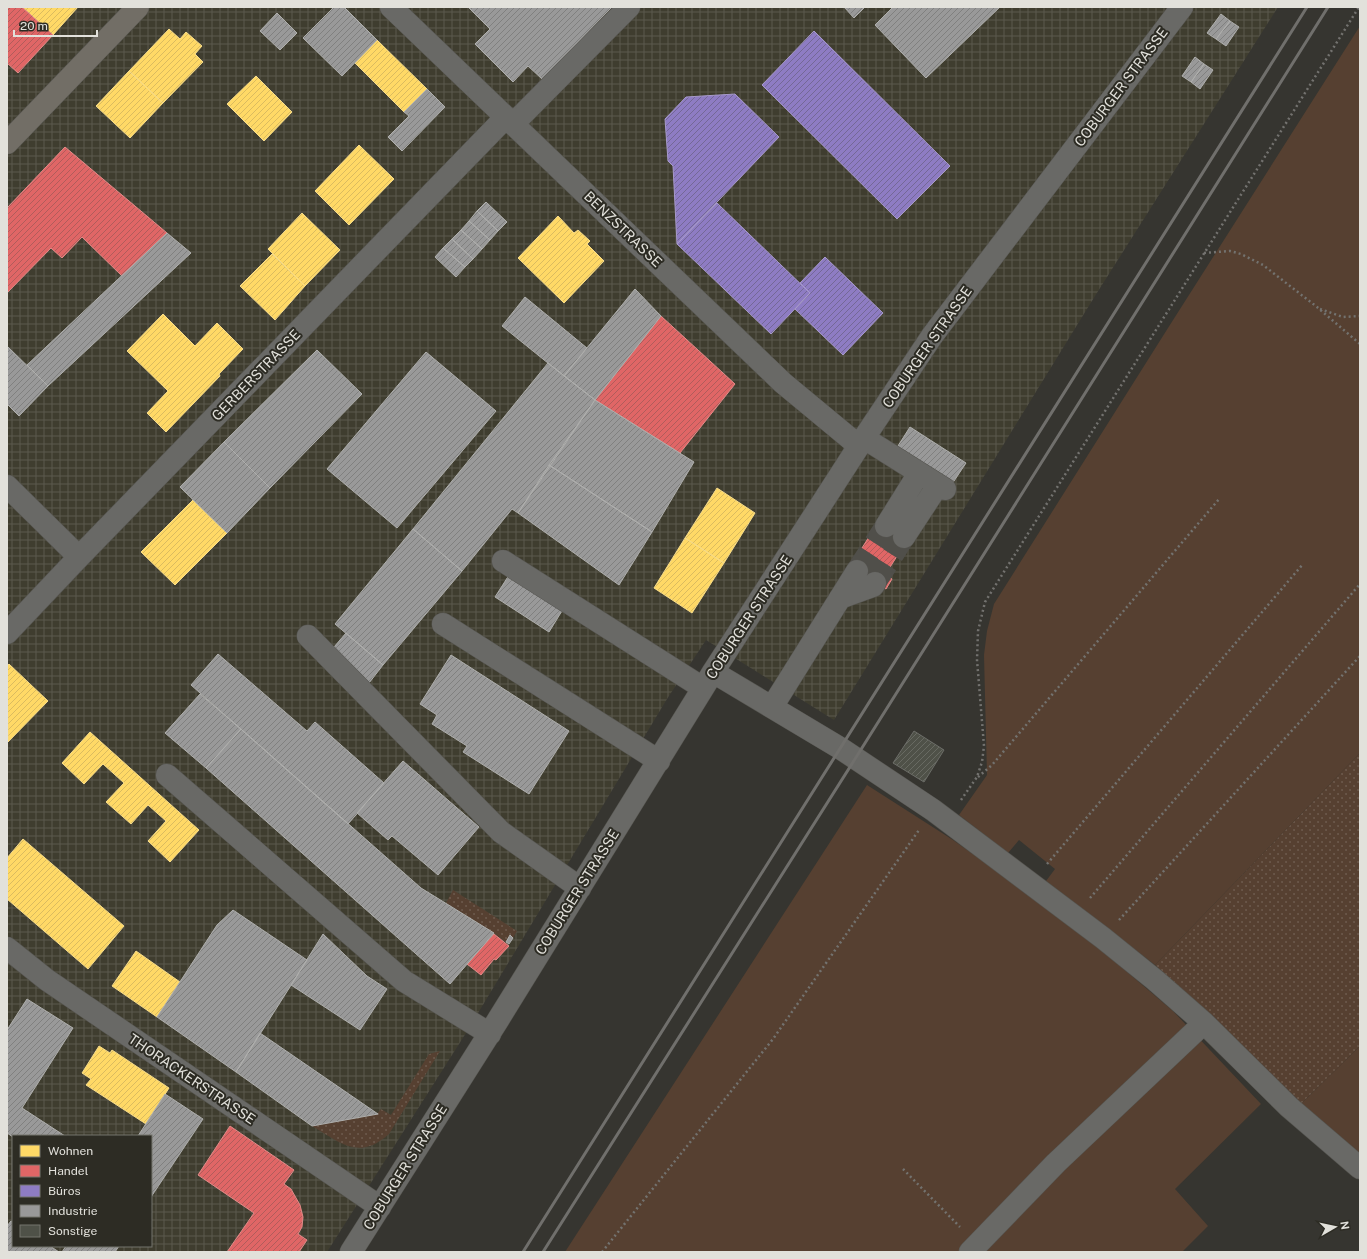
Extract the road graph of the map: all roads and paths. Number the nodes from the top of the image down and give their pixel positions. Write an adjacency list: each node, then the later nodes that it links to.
1 (138, 7): 7 (main road)
2 (391, 7): 6 (street, BENZSTRASSE)
3 (629, 7): 6 (street, GERBERSTRASSE)
4 (1182, 7): 12 (street, COBURGER STRASSE)
5 (1359, 7): 8 (path)
6 (509, 120): 12 (street, BENZSTRASSE); 18 (street, GERBERSTRASSE)
7 (10, 133)
8 (1204, 253): 9 (path); 33 (path)
9 (1317, 307): 10 (path); 11 (path)
10 (1360, 316)
11 (1360, 344)
12 (862, 442): 13 (street, BENZSTRASSE); 29 (street, COBURGER STRASSE)
13 (920, 473): 16 (street); 17 (street, BENZSTRASSE)
14 (7, 486): 18 (street)
15 (1220, 498): 33 (path)
16 (886, 526)
17 (904, 537)
18 (79, 557): 26 (street, GERBERSTRASSE)
19 (503, 561): 29 (street)
20 (1303, 564): 35 (path)
21 (857, 571): 24 (street)
22 (875, 583): 24 (street)
23 (1360, 584): 37 (path)
24 (840, 598): 30 (street)
25 (443, 624): 31 (street)
26 (7, 633)
27 (308, 636): 36 (street)
28 (1360, 656): 38 (path)
29 (708, 680): 30 (street); 31 (street, COBURGER STRASSE)
30 (772, 707): 34 (street)
31 (659, 761): 36 (street, COBURGER STRASSE)
32 (167, 775): 41 (street)
33 (977, 777): 34 (path)
34 (940, 815): 35 (street); 47 (path)
35 (1031, 883): 37 (street)
36 (580, 888): 41 (street, COBURGER STRASSE)
37 (1074, 916): 38 (street)
38 (1103, 938): 40 (street)
39 (7, 948): 44 (street, THORACKERSTRASSE)
40 (1204, 1024): 42 (street); 45 (street)
41 (490, 1034): 44 (street, COBURGER STRASSE)
42 (1360, 1168)
43 (903, 1169): 45 (path)
44 (380, 1207): 46 (street, COBURGER STRASSE)
45 (974, 1248)
46 (351, 1252)
47 (602, 1252)

